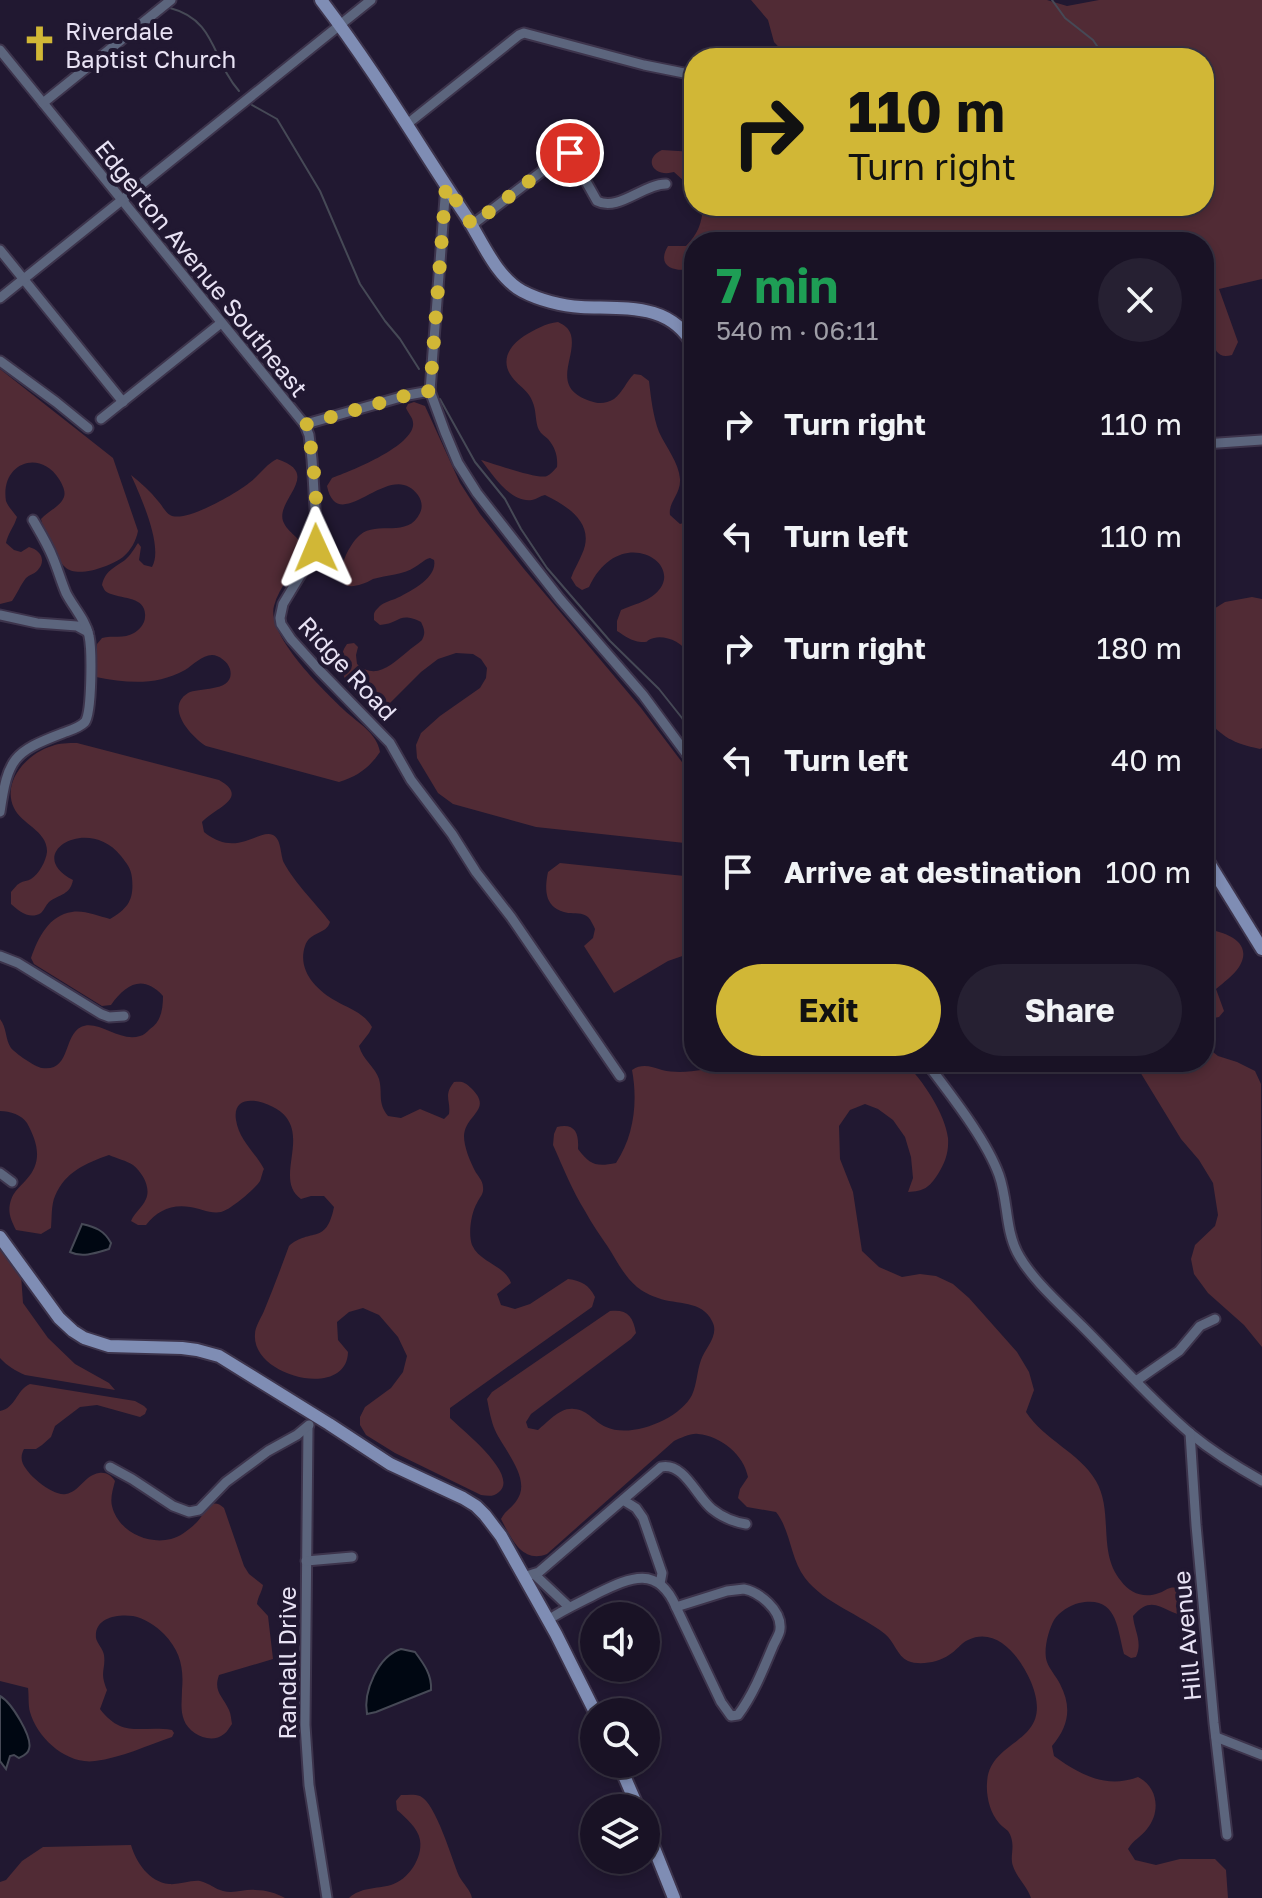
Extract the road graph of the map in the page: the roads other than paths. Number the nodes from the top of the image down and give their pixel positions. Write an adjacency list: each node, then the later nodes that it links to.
1 (171, 0): 7 (street)
2 (321, 0): 4 (street)
3 (371, 0): 4 (street)
4 (340, 25): 8 (street); 11 (street)
5 (0, 50): 7 (street, Edgerton Avenue Southeast)
6 (684, 73): 8 (street)
7 (43, 103): 11 (street, Edgerton Avenue Southeast)
8 (406, 125): 10 (street)
9 (666, 184): 12 (street)
10 (446, 185): 12 (street); 19 (street)
11 (122, 201): 14 (street); 16 (street, Edgerton Avenue Southeast)
12 (472, 225): 17 (street)
13 (0, 250): 14 (street)
14 (24, 280): 15 (street); 20 (street)
15 (0, 298)
16 (221, 323): 20 (street); 22 (street, Edgerton Avenue Southeast)
17 (684, 331)
18 (0, 361): 23 (street)
19 (430, 391): 22 (street, Edgerton Avenue Southeast); 29 (street)
20 (123, 402): 21 (street)
21 (101, 419)
22 (305, 425): 36 (street, Ridge Road)
23 (88, 428)
24 (1262, 440): 25 (street)
25 (1214, 443)
26 (33, 520): 28 (street)
27 (0, 615): 28 (street)
28 (88, 632): 30 (street)
29 (684, 750)
30 (0, 812)
31 (1214, 871): 32 (street)
32 (1262, 949)
33 (0, 956): 34 (street)
34 (124, 1016)
35 (933, 1072): 41 (street)
36 (620, 1076)
37 (0, 1173): 38 (street)
38 (12, 1182)
39 (0, 1237): 42 (street)
40 (1215, 1319): 41 (street)
41 (1136, 1381): 43 (street)
42 (312, 1421): 44 (street); 49 (street, Randall Drive); 50 (street)
43 (1190, 1433): 45 (street); 56 (street, Hill Avenue)
44 (110, 1467)
45 (1262, 1481)
46 (623, 1500): 47 (street); 50 (street); 51 (street)
47 (746, 1524)
48 (352, 1557): 49 (street)
49 (306, 1561): 60 (street, Randall Drive)
50 (529, 1576): 52 (street); 54 (street)
51 (660, 1584): 52 (street); 53 (street)
52 (569, 1607): 54 (street)
53 (676, 1607): 53 (street)
54 (548, 1620): 55 (street)
55 (588, 1698)
56 (1216, 1737): 57 (street); 58 (street, Hill Avenue)
57 (1262, 1755)
58 (1227, 1835)
59 (660, 1863): 61 (street)
60 (327, 1898)
61 (674, 1898)

